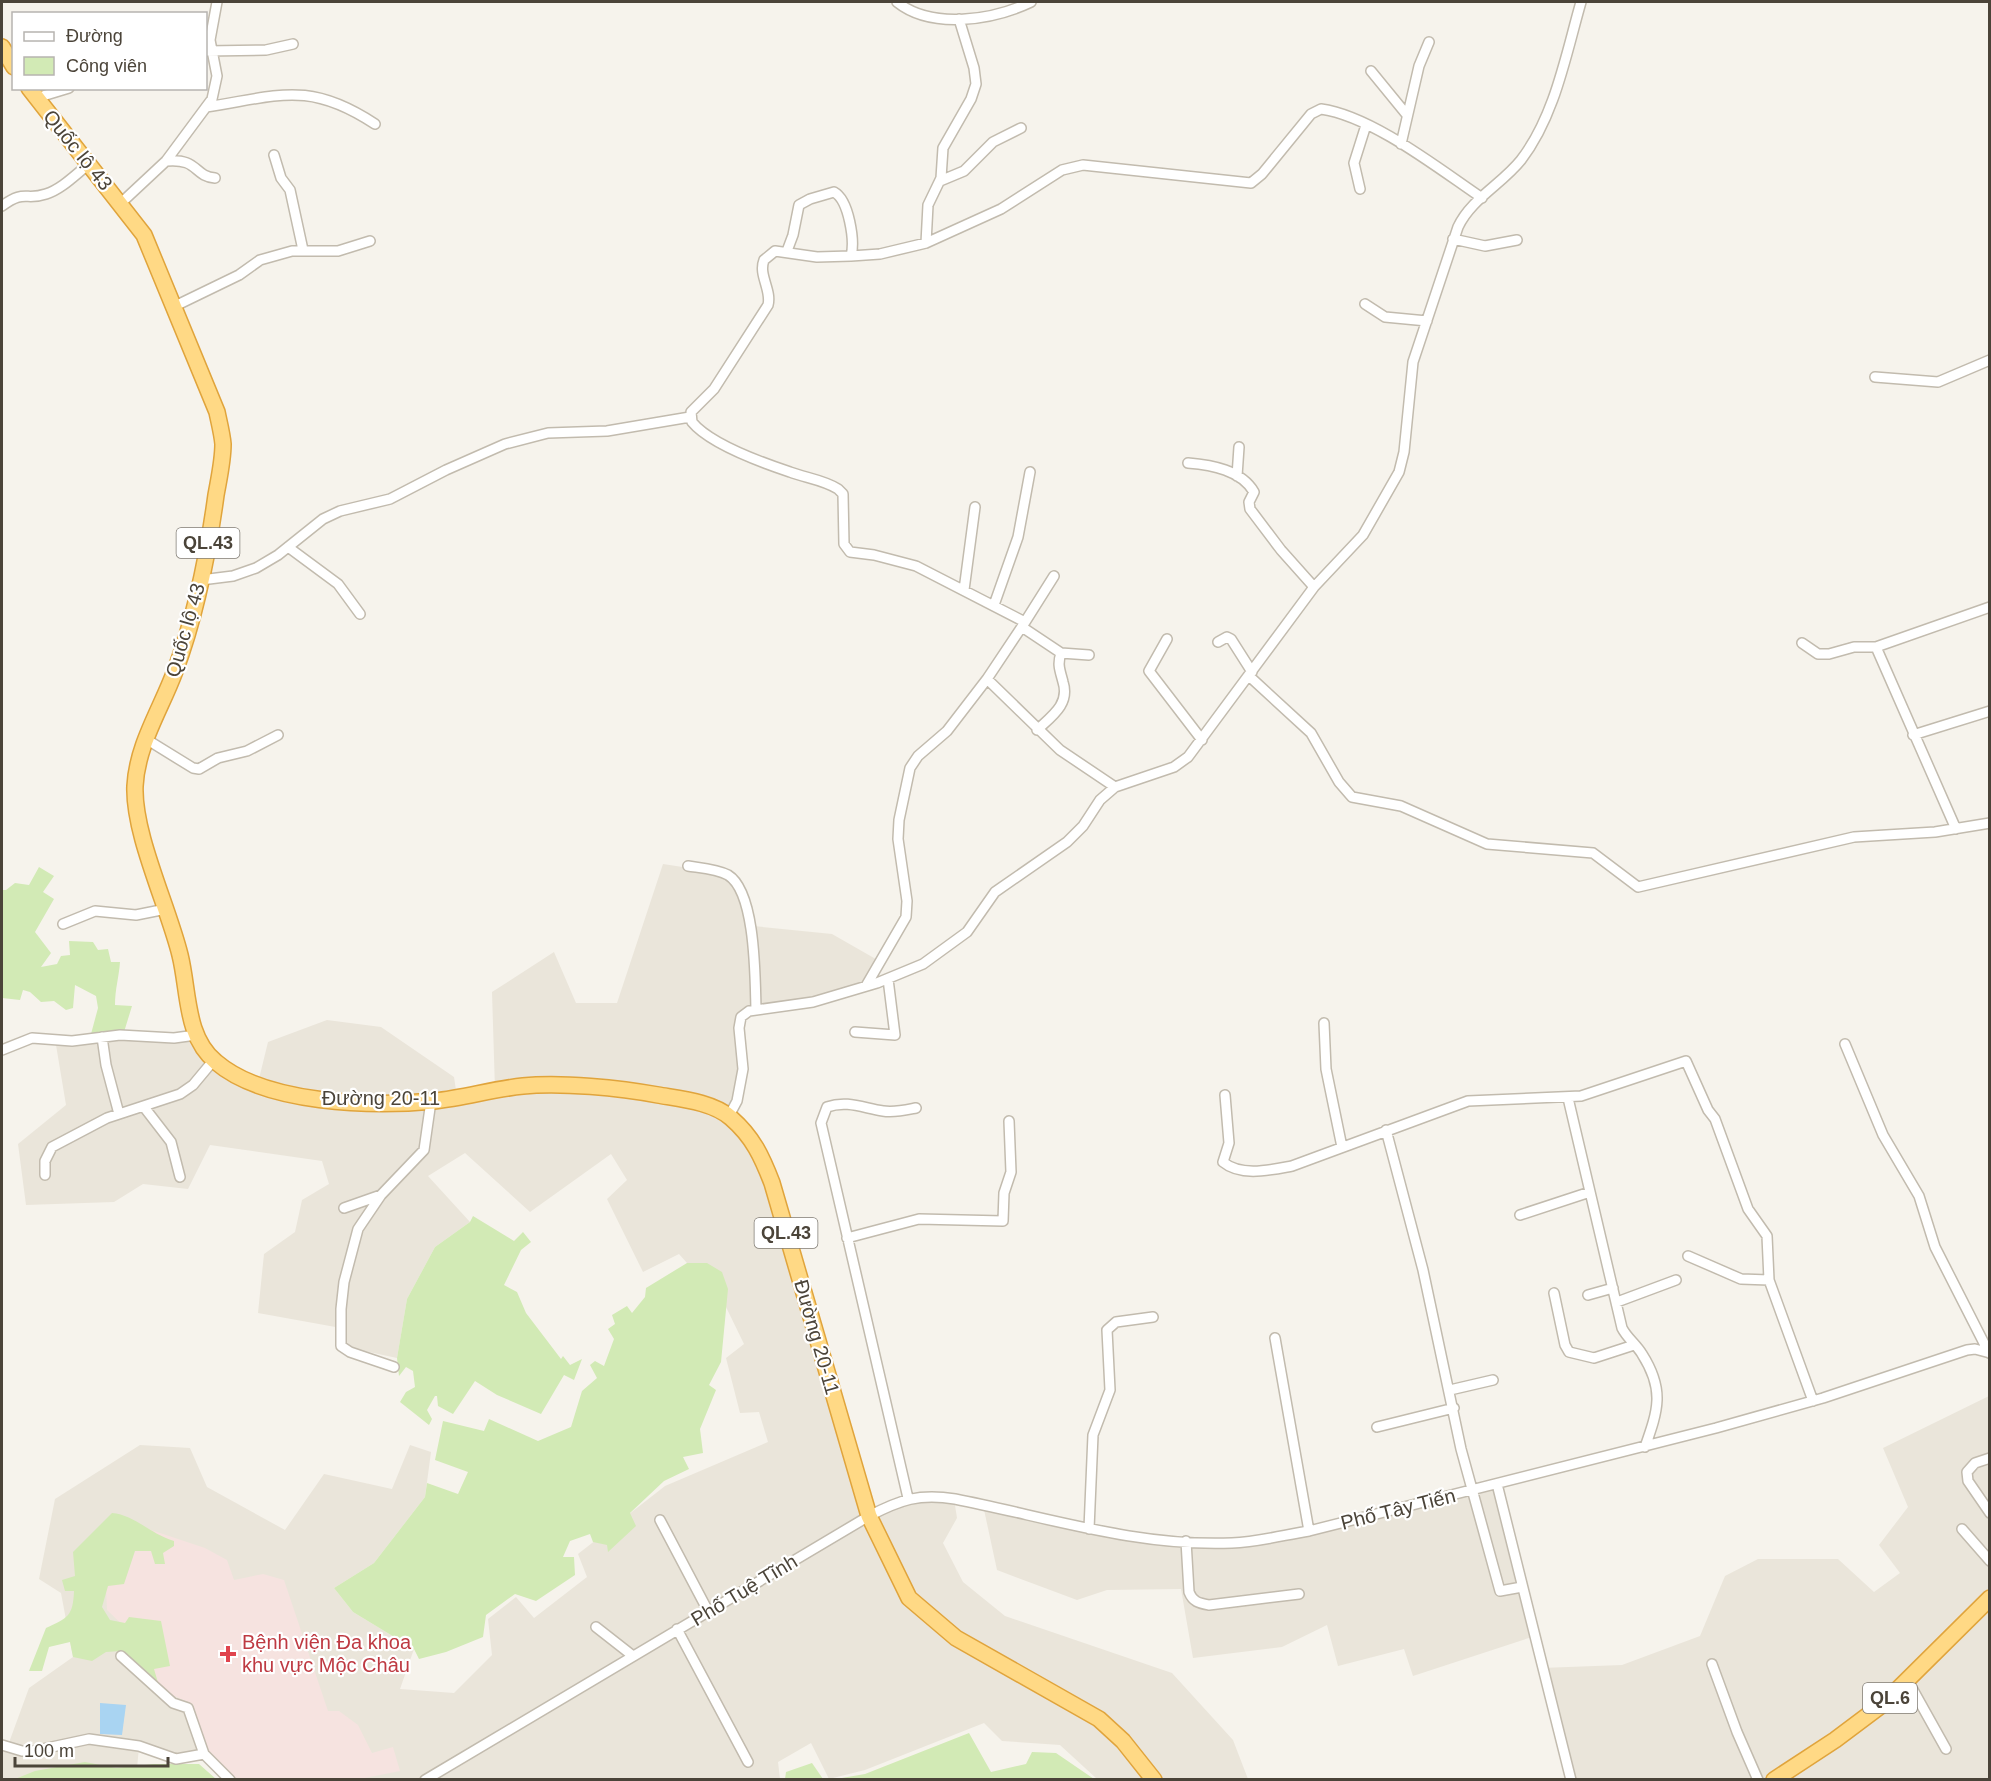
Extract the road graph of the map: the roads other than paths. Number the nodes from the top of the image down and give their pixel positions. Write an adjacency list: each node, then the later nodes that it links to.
1 (217, 2): 9 (street)
2 (897, 2): 5 (street)
3 (1031, 2): 5 (street)
4 (1581, 2): 26 (street)
5 (959, 19): 24 (street)
6 (1429, 42): 15 (street)
7 (293, 44): 9 (street)
8 (2, 47): 10 (highway)
9 (209, 50): 14 (street)
10 (12, 64)
11 (1371, 71): 15 (street)
12 (54, 90): 13 (street)
13 (32, 93): 22 (highway, Quốc lộ 43 / QL.43)
14 (206, 107): 16 (street); 21 (street)
15 (1407, 114): 19 (street)
16 (375, 124)
17 (1366, 125): 19 (street); 25 (street); 32 (street)
18 (1021, 128): 24 (street)
19 (1401, 144): 26 (street)
20 (274, 155): 33 (street)
21 (166, 161): 23 (street); 27 (street)
22 (89, 164): 27 (highway, Quốc lộ 43 / QL.43); 28 (street)
23 (215, 178)
24 (940, 181): 32 (street)
25 (1360, 189)
26 (1482, 198): 29 (street)
27 (121, 203): 37 (highway, Quốc lộ 43 / QL.43)
28 (2, 206)
29 (1454, 239): 30 (street); 38 (street)
30 (1517, 240)
31 (370, 241): 33 (street)
32 (926, 243): 35 (street)
33 (303, 250): 37 (street)
34 (787, 251): 35 (street); 35 (street); 41 (street)
35 (851, 256)
36 (1365, 304): 38 (street)
37 (173, 307): 49 (highway, Quốc lộ 43 / QL.43)
38 (1427, 321): 50 (street)
39 (1989, 360): 40 (street)
40 (1875, 377)
41 (690, 417): 47 (street); 51 (street)
42 (1239, 447): 45 (street)
43 (1188, 463): 45 (street)
44 (1030, 472): 52 (street)
45 (1237, 476): 50 (street)
46 (975, 507): 51 (street)
47 (288, 547): 49 (street); 54 (street)
48 (1054, 576): 55 (street)
49 (201, 580): 68 (highway, Quốc lộ 43 / QL.43)
50 (1314, 587): 62 (street)
51 (964, 590): 52 (street)
52 (993, 605): 55 (street)
53 (1989, 607): 59 (street)
54 (360, 614)
55 (1023, 625): 60 (street); 63 (street)
56 (1167, 639): 69 (street)
57 (1218, 642): 62 (street)
58 (1802, 643): 59 (street)
59 (1876, 647): 67 (street)
60 (1061, 653): 61 (street); 65 (street)
61 (1089, 655)
62 (1250, 674): 69 (street); 72 (street)
63 (987, 679): 65 (street); 77 (street)
64 (1989, 711): 67 (street)
65 (1037, 730): 70 (street)
66 (278, 735): 68 (street)
67 (1913, 735): 72 (street)
68 (146, 739): 74 (highway, Quốc lộ 43 / QL.43)
69 (1202, 740): 70 (street)
70 (1115, 787): 76 (street)
71 (1989, 823): 72 (street)
72 (1956, 829)
73 (688, 866): 78 (street)
74 (166, 909): 75 (street); 81 (highway, Quốc lộ 43 / QL.43)
75 (63, 924)
76 (888, 979): 77 (street); 80 (street)
77 (866, 986): 78 (street)
78 (756, 1009): 92 (street)
79 (1324, 1023): 95 (street)
80 (855, 1032)
81 (196, 1035): 82 (street); 85 (highway, Đường 20-11 / QL.43)
82 (102, 1037): 84 (street); 91 (street)
83 (1845, 1044): 113 (street)
84 (2, 1050)
85 (213, 1061): 88 (highway, Đường 20-11 / QL.43); 89 (street)
86 (1226, 1095): 95 (street)
87 (1568, 1098): 94 (street); 98 (street); 104 (street)
88 (431, 1101): 92 (highway, Đường 20-11 / QL.43); 99 (street)
89 (144, 1107): 91 (street); 97 (street)
90 (916, 1108): 102 (street)
91 (119, 1114): 96 (street)
92 (729, 1116): 126 (highway, Đường 20-11 / QL.43)
93 (1009, 1121): 102 (street)
94 (1386, 1130): 95 (street); 116 (street)
95 (1342, 1147)
96 (45, 1175)
97 (180, 1177)
98 (1590, 1192): 101 (street); 106 (street)
99 (381, 1195): 100 (street); 114 (street)
100 (344, 1208)
101 (1520, 1215)
102 (847, 1238): 124 (street)
103 (1688, 1256): 104 (street)
104 (1769, 1280): 117 (street)
105 (1676, 1281): 109 (street)
106 (1613, 1288): 108 (street); 109 (street)
107 (1554, 1293): 112 (street)
108 (1588, 1295)
109 (1617, 1302): 112 (street)
110 (1153, 1317): 128 (street)
111 (1275, 1338): 130 (street)
112 (1634, 1345): 120 (street)
113 (1989, 1353): 117 (street, Phố Tây Tiến)
114 (394, 1367)
115 (1493, 1380): 116 (street)
116 (1450, 1390): 118 (street)
117 (1814, 1401): 120 (street, Phố Tây Tiến)
118 (1454, 1408): 119 (street); 123 (street)
119 (1377, 1427)
120 (1645, 1447): 122 (street, Phố Tây Tiến)
121 (1989, 1458): 125 (street)
122 (1497, 1484): 123 (street, Phố Tây Tiến); 133 (street)
123 (1471, 1491): 130 (street, Phố Tây Tiến); 133 (street)
124 (908, 1498): 126 (street); 128 (street, Phố Tây Tiến)
125 (1989, 1513)
126 (868, 1516): 136 (street, Phố Tuệ Tĩnh); 149 (highway, Đường 20-11 / QL.43)
127 (660, 1521): 136 (street)
128 (1089, 1529): 131 (street, Phố Tây Tiến)
129 (1962, 1529): 132 (street)
130 (1309, 1531): 131 (street, Phố Tây Tiến)
131 (1186, 1541): 134 (street)
132 (1989, 1562)
133 (1522, 1587): 150 (street)
134 (1299, 1594)
135 (1989, 1598): 142 (highway, QL.6)
136 (708, 1611): 138 (street, Phố Tuệ Tĩnh)
137 (596, 1627): 140 (street)
138 (677, 1629): 140 (street, Phố Tuệ Tĩnh); 146 (street)
139 (121, 1656): 145 (street)
140 (633, 1656): 148 (street, Phố Tuệ Tĩnh)
141 (1712, 1664): 151 (street)
142 (1908, 1681): 144 (street); 152 (highway, QL.6)
143 (2, 1745): 145 (street)
144 (1946, 1749)
145 (204, 1754): 147 (street)
146 (748, 1762)
147 (230, 1779)
148 (425, 1779)
149 (1154, 1779)
150 (1571, 1779)
151 (1758, 1779)
152 (1774, 1779)

